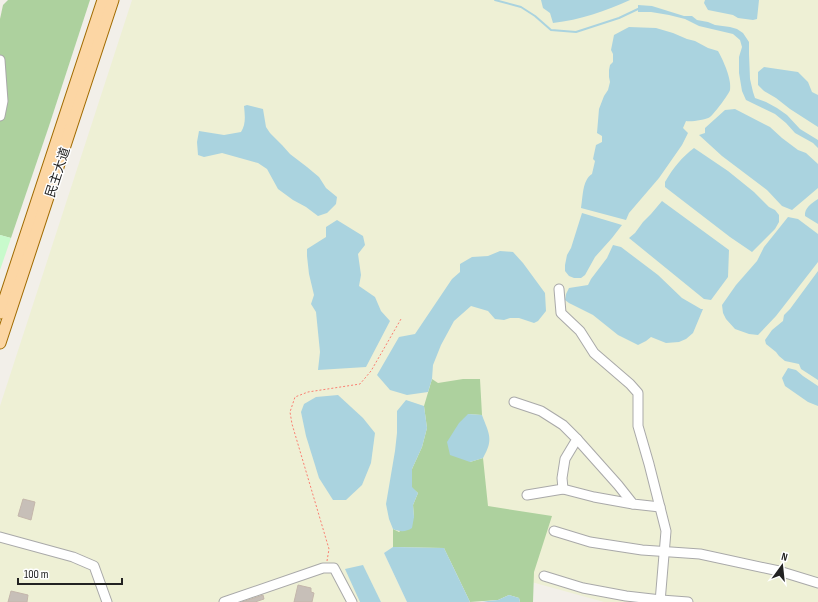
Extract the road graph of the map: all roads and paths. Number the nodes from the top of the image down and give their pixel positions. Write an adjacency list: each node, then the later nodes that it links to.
1 (103, 0): 6 (main road, 民主大道)
2 (114, 0): 8 (main road, 民主大道)
3 (0, 60): 4 (street)
4 (0, 116)
5 (559, 289): 14 (street)
6 (0, 313)
7 (401, 319): 18 (path)
8 (0, 343)
9 (514, 402): 10 (street)
10 (577, 439): 11 (street); 13 (street)
11 (563, 489): 12 (street); 13 (street)
12 (527, 495)
13 (632, 504): 14 (street)
14 (660, 507): 17 (street)
15 (554, 531): 17 (street)
16 (0, 537): 22 (street)
17 (664, 552): 20 (street); 21 (street)
18 (322, 568): 23 (street); 24 (street)
19 (544, 576): 21 (street)
20 (818, 583)
21 (661, 601): 25 (street)
22 (107, 602)
23 (224, 602)
24 (352, 602)
25 (688, 602)

